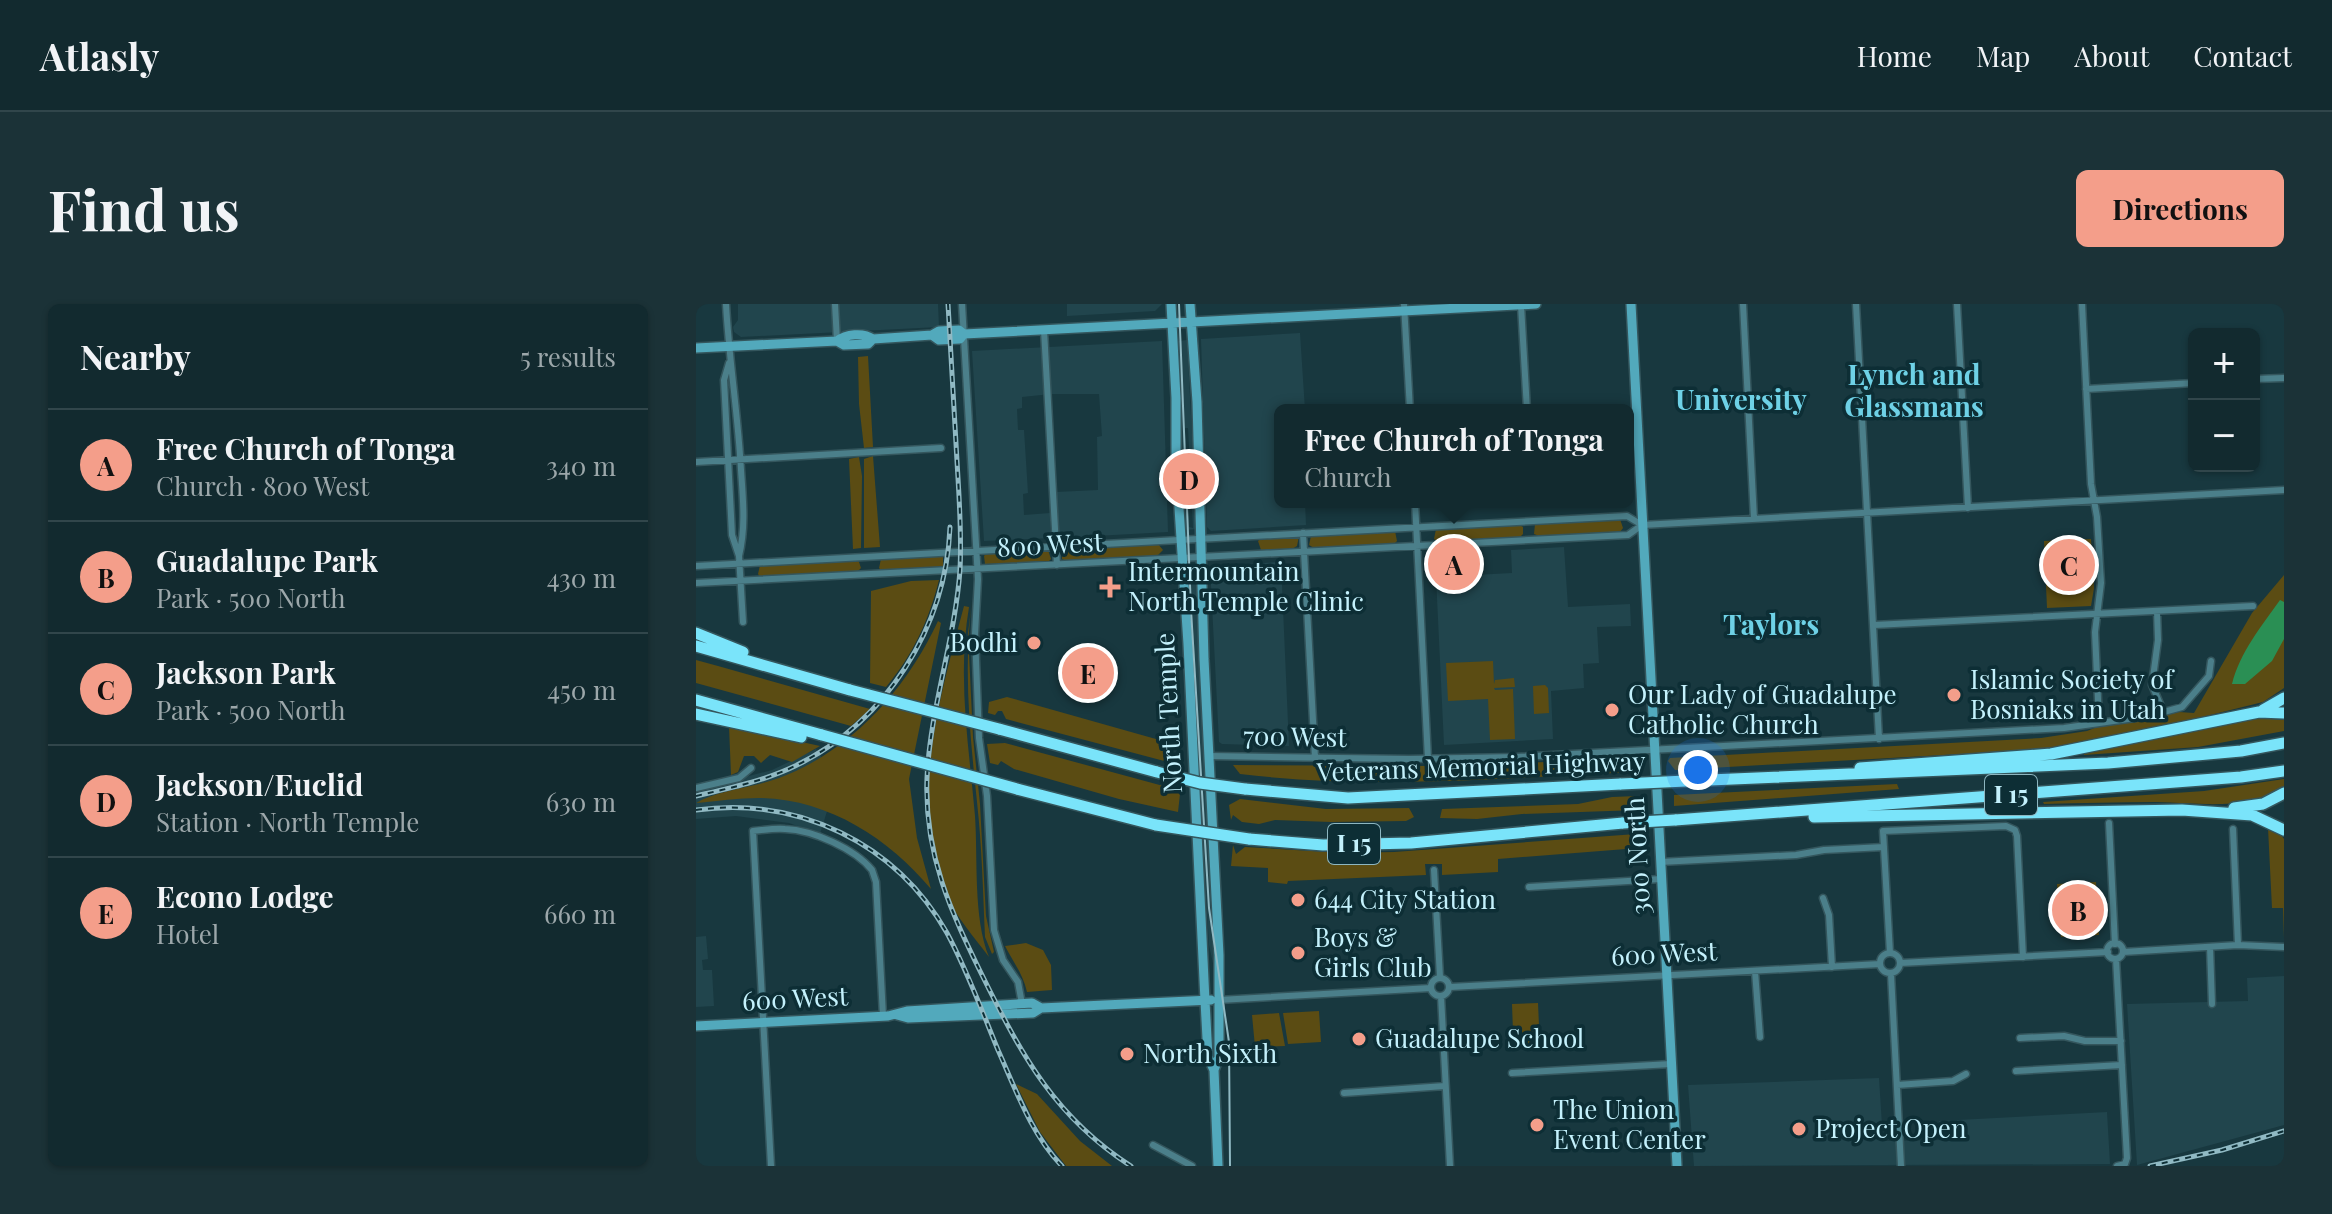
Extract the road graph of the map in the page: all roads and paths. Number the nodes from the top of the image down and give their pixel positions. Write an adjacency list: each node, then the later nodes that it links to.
1 (726, 304): 19 (street)
2 (835, 304): 18 (street)
3 (962, 304): 17 (street)
4 (1171, 304): 15 (main road, North Temple)
5 (1190, 304): 14 (main road, North Temple)
6 (1536, 304): 12 (main road)
7 (1631, 304): 38 (main road, 300 North)
8 (1743, 304): 37 (street)
9 (1856, 304): 36 (street)
10 (1957, 304): 35 (street)
11 (2082, 304): 25 (street)
12 (1521, 305): 13 (main road); 27 (street)
13 (1404, 308): 14 (main road); 26 (street)
14 (1192, 322): 15 (main road); 42 (main road, North Temple)
15 (1171, 323): 16 (main road); 41 (main road, North Temple)
16 (1044, 330): 17 (main road); 44 (street)
17 (964, 334): 18 (main road); 45 (street)
18 (837, 341): 19 (main road)
19 (728, 346): 20 (main road); 21 (street)
20 (696, 348)
21 (729, 363): 29 (street); 30 (street)
22 (2284, 378): 23 (street)
23 (2260, 379)
24 (2188, 383): 25 (street)
25 (2086, 389): 33 (street)
26 (1410, 404)
27 (1527, 404)
28 (941, 448): 29 (street)
29 (740, 459): 30 (street); 50 (street)
30 (728, 460): 31 (street); 50 (street)
31 (696, 462)
32 (2284, 490): 33 (street, 800 West)
33 (2094, 501): 35 (street, 800 West); 59 (street)
34 (1415, 508): 39 (street)
35 (1968, 508): 36 (street, 800 West)
36 (1868, 513): 37 (street, 800 West); 61 (street)
37 (1754, 519): 38 (street, 800 West)
38 (1642, 525): 39 (street, 800 West); 43 (street, 800 West); 76 (main road, 300 North)
39 (1416, 528): 40 (street, 800 West); 43 (street)
40 (1303, 533): 42 (street, 800 West); 46 (street)
41 (1180, 540): 42 (street, 800 West); 44 (street, 800 West); 49 (main road, North Temple)
42 (1200, 540): 48 (main road, North Temple)
43 (1417, 545): 46 (street, 800 West); 79 (street)
44 (1056, 546): 45 (street, 800 West); 51 (street)
45 (976, 551): 47 (street, 800 West); 53 (street)
46 (1304, 552): 48 (street, 800 West); 78 (street)
47 (874, 556): 50 (street, 800 West); 54 (street)
48 (1201, 557): 49 (street, 800 West); 77 (main road, North Temple)
49 (1181, 558): 51 (street, 800 West); 116 (main road, North Temple)
50 (740, 560): 52 (street, 800 West); 55 (street)
51 (1057, 565): 53 (street, 800 West)
52 (696, 566)
53 (977, 568): 54 (street, 800 West); 117 (street)
54 (875, 574): 55 (street, 800 West)
55 (741, 581): 56 (street, 800 West); 60 (street)
56 (696, 583)
57 (2253, 606): 58 (street)
58 (2157, 611): 59 (street); 68 (street)
59 (2098, 613): 61 (street); 72 (street)
60 (743, 622)
61 (1874, 625): 74 (street)
62 (696, 633): 65 (highway)
63 (696, 646): 65 (highway, Veterans Memorial Highway / I 15)
64 (2211, 661): 68 (street, 700 West)
65 (803, 677): 82 (highway, Veterans Memorial Highway / I 15, bridge)
66 (2284, 698): 69 (highway)
67 (696, 700): 73 (highway)
68 (2163, 711): 72 (street, 700 West)
69 (2259, 712): 70 (highway); 82 (highway)
70 (2284, 713)
71 (696, 714): 73 (highway)
72 (2099, 722): 74 (street, 700 West)
73 (821, 738): 86 (highway, I 15, bridge)
74 (1879, 739): 76 (street, 700 West)
75 (2284, 743): 82 (highway, Veterans Memorial Highway / I 15)
76 (1655, 751): 79 (street, 700 West); 91 (main road, 300 North)
77 (1209, 756): 78 (street, 700 West); 115 (main road, North Temple)
78 (1315, 758): 79 (street, 700 West)
79 (1428, 759)
80 (751, 768): 83 (street)
81 (2284, 771): 86 (highway, I 15)
82 (1740, 781)
83 (696, 788)
84 (2284, 793): 85 (highway)
85 (2205, 811): 86 (highway); 89 (highway)
86 (1738, 816)
87 (2109, 823): 96 (street)
88 (2233, 829): 97 (street)
89 (2284, 830)
90 (1884, 847): 91 (street); 102 (street); 103 (street)
91 (1660, 862): 93 (main road, 300 North)
92 (1434, 870): 111 (street)
93 (1661, 879): 94 (street); 110 (main road, 300 North)
94 (1529, 887)
95 (1823, 898): 107 (street)
96 (2115, 944): 100 (street); 101 (street)
97 (2238, 945): 98 (street); 99 (street)
98 (2210, 947): 101 (street); 118 (street)
99 (2284, 947)
100 (2108, 952): 103 (street); 104 (street)
101 (2123, 952): 104 (street)
102 (1890, 953): 105 (street); 106 (street)
103 (2023, 957): 105 (street)
104 (2116, 959): 126 (street)
105 (1900, 963): 109 (street)
106 (1880, 964): 107 (street, 600 West); 109 (street)
107 (1832, 967): 108 (street, 600 West)
108 (1755, 971): 110 (street, 600 West); 124 (street)
109 (1891, 974): 133 (street)
110 (1666, 975): 112 (street, 600 West); 127 (main road, 300 North)
111 (1440, 977): 112 (street); 113 (street)
112 (1450, 987): 114 (street)
113 (1431, 988): 114 (street); 115 (street, 600 West)
114 (1441, 996): 134 (street)
115 (1219, 1000): 116 (main road, 600 West); 129 (main road, North Temple)
116 (1205, 1001): 119 (main road, 600 West); 129 (main road, North Temple)
117 (1022, 1004): 119 (main road, 600 West); 120 (main road, 600 West)
118 (2212, 1004)
119 (1041, 1008): 120 (main road, 600 West)
120 (897, 1015): 121 (main road, 600 West)
121 (883, 1016): 122 (main road, 600 West); 122 (street)
122 (763, 1023): 123 (main road, 600 West); 138 (street)
123 (696, 1026)
124 (1760, 1037)
125 (2020, 1038): 126 (street)
126 (2121, 1041): 128 (street)
127 (1671, 1064): 131 (street); 142 (main road, 300 North)
128 (2122, 1065): 130 (street); 137 (street)
129 (1214, 1070): 140 (main road, North Temple)
130 (2016, 1071)
131 (1512, 1073)
132 (1966, 1074): 133 (street)
133 (1897, 1085): 143 (street)
134 (1445, 1086): 135 (street); 141 (street)
135 (1344, 1093)
136 (1153, 1145): 139 (street)
137 (2121, 1165)
138 (771, 1166)
139 (1192, 1166)
140 (1218, 1166)
141 (1450, 1166)
142 (1677, 1166)
143 (1901, 1166)

